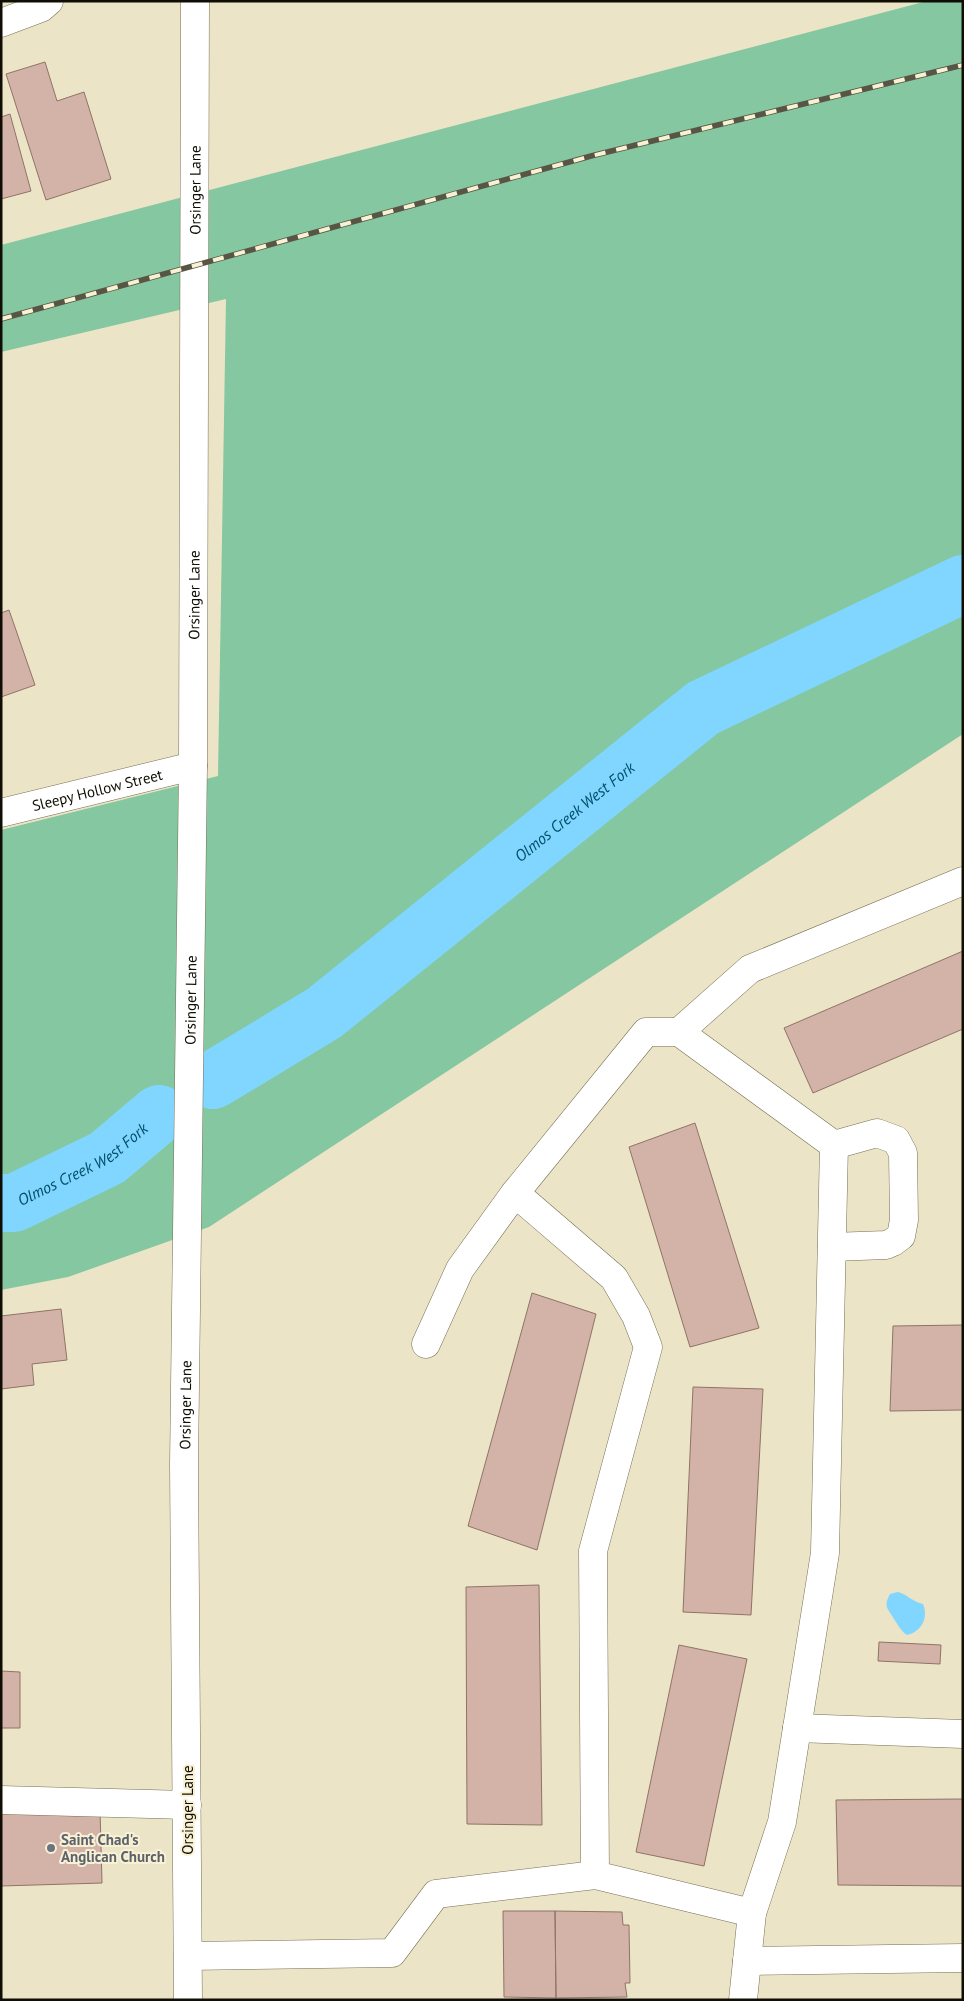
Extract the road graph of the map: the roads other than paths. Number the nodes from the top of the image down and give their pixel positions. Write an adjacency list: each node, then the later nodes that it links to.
1 (49, 1): 3 (street)
2 (195, 1): 4 (street, Orsinger Lane)
3 (1, 23)
4 (193, 766): 5 (street, Sleepy Hollow Street); 15 (street, Orsinger Lane)
5 (1, 812)
6 (963, 881): 7 (street)
7 (679, 1032): 8 (street); 9 (street)
8 (834, 1145): 10 (street); 10 (street)
9 (515, 1193): 11 (street); 16 (street)
10 (832, 1247): 12 (street)
11 (426, 1344)
12 (797, 1728): 13 (street); 17 (street)
13 (963, 1734)
14 (1, 1800): 15 (street)
15 (186, 1806): 18 (street, Orsinger Lane)
16 (595, 1875): 17 (street); 18 (street)
17 (752, 1913): 20 (street)
18 (188, 1956): 21 (street, Orsinger Lane)
19 (963, 1958): 20 (street)
20 (747, 1962): 22 (street)
21 (188, 2000)
22 (742, 2000)

